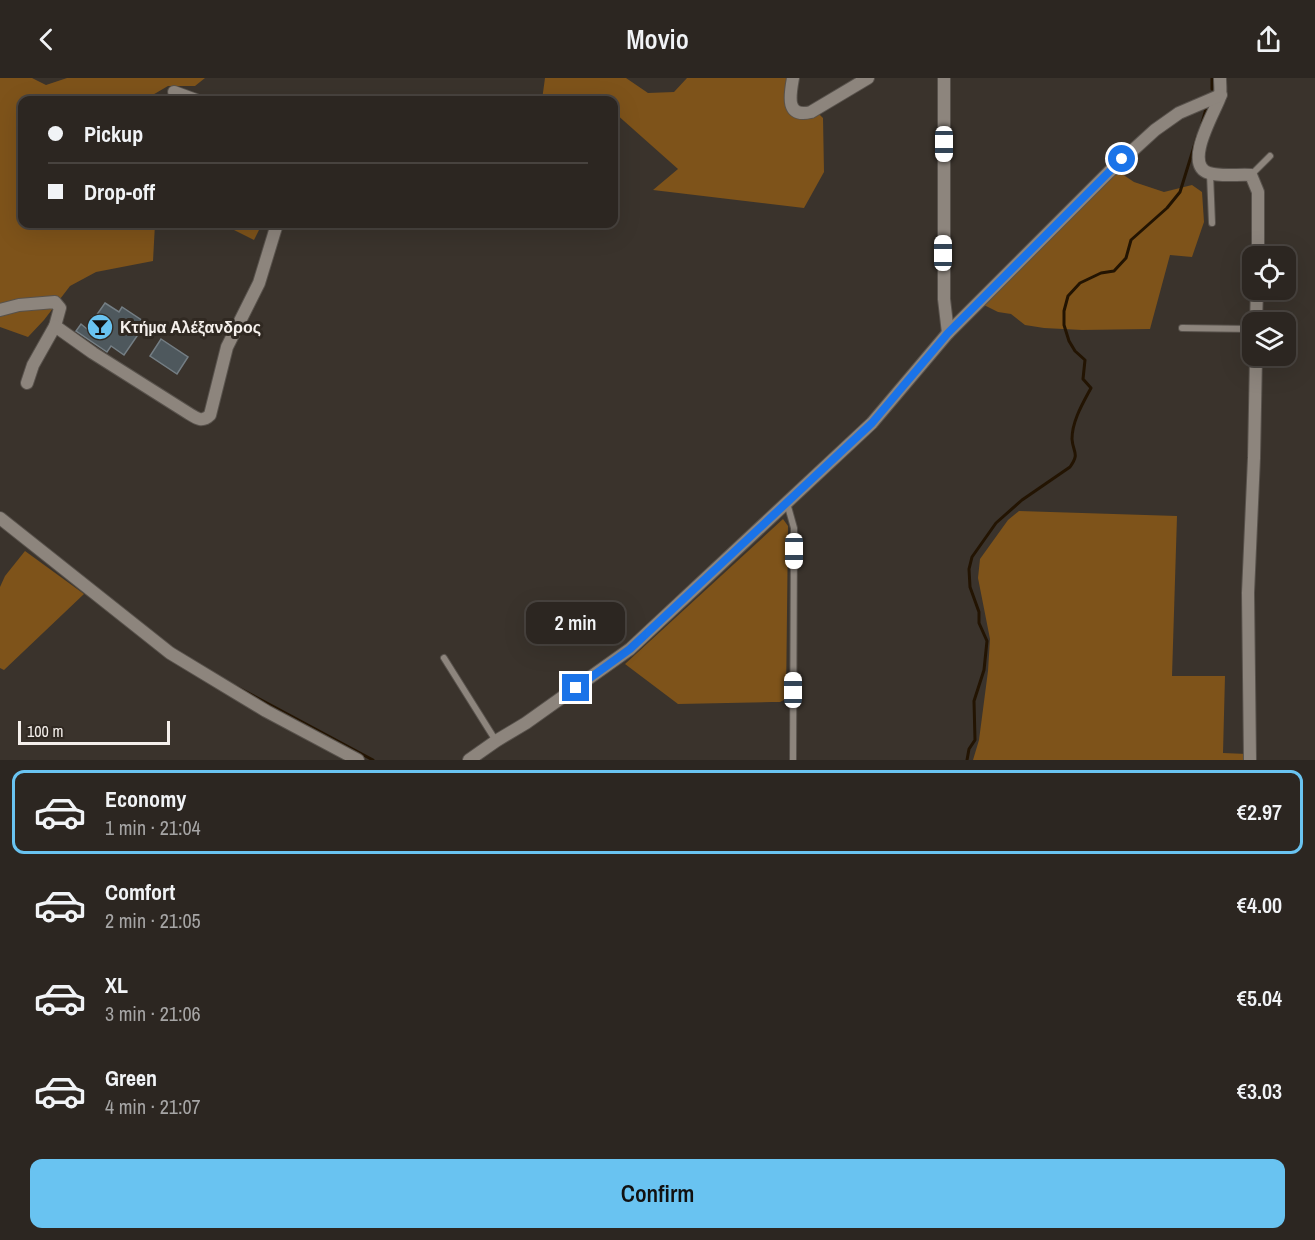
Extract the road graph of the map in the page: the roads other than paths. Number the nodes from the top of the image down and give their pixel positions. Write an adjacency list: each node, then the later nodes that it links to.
1 (793, 78): 2 (street)
2 (868, 78)
3 (944, 78): 18 (street)
4 (1220, 78): 6 (street)
5 (174, 92): 7 (street)
6 (1221, 95): 9 (street); 18 (street)
7 (185, 96)
8 (1270, 156): 10 (lane)
9 (1210, 174): 10 (street); 11 (lane)
10 (1251, 175): 13 (street)
11 (1212, 223)
12 (276, 228): 15 (street)
13 (1257, 246)
14 (0, 310): 15 (street)
15 (55, 326): 20 (street)
16 (1182, 328): 17 (lane)
17 (1242, 329)
18 (948, 333): 21 (street)
19 (1256, 366): 28 (street)
20 (27, 383)
21 (786, 503): 24 (street); 27 (lane)
22 (0, 518): 25 (street)
23 (444, 658): 24 (lane)
24 (496, 741): 26 (street)
25 (358, 760)
26 (469, 760)
27 (793, 760)
28 (1250, 760)

